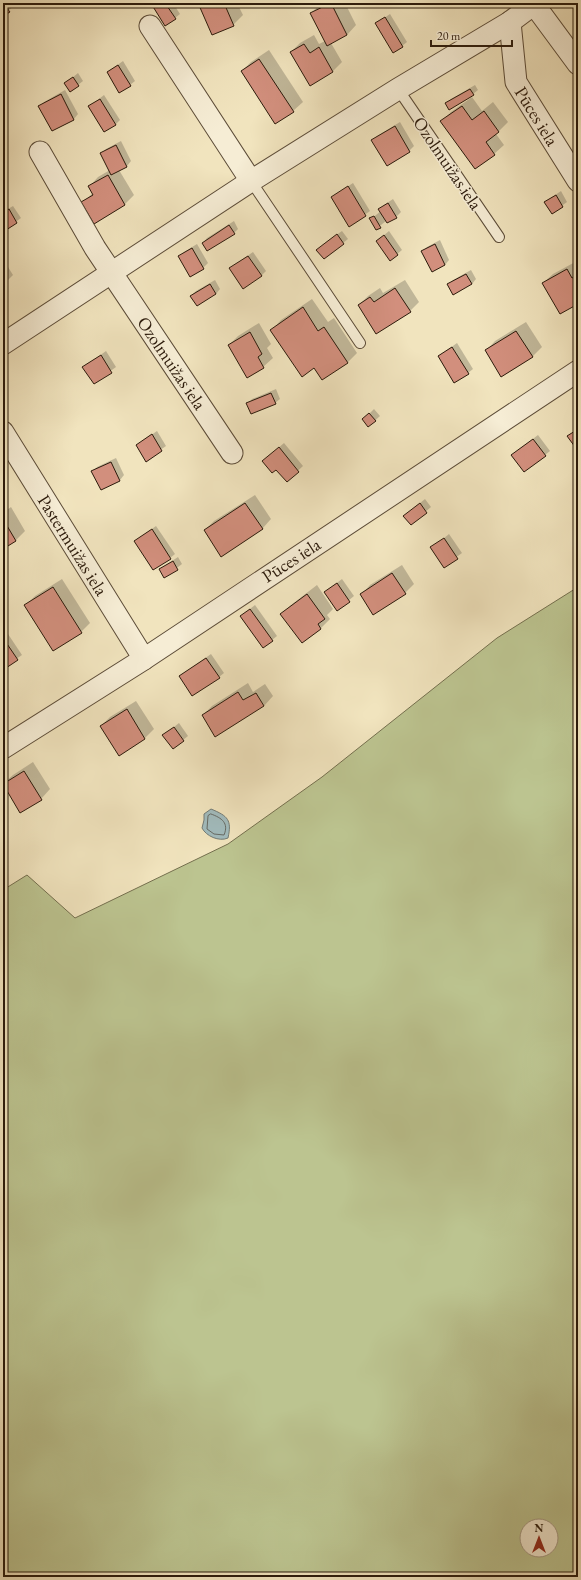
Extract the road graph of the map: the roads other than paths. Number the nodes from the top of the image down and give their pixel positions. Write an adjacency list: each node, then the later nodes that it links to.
1 (533, 3): 2 (street); 4 (street)
2 (510, 22): 5 (street); 8 (street, Pūces iela)
3 (150, 26): 7 (street)
4 (578, 64)
5 (398, 89): 7 (street); 9 (lane, Ozolmuižas iela)
6 (40, 152): 10 (street, Ozolmuižas iela)
7 (251, 181): 10 (street); 11 (lane)
8 (578, 181)
9 (499, 237)
10 (112, 273): 12 (street); 15 (street, Ozolmuižas iela)
11 (360, 343)
12 (3, 344)
13 (578, 371): 16 (street, Pūces iela)
14 (3, 432): 16 (street, Pastermuižas iela)
15 (232, 453)
16 (144, 659): 17 (street, Pūces iela)
17 (3, 748)

